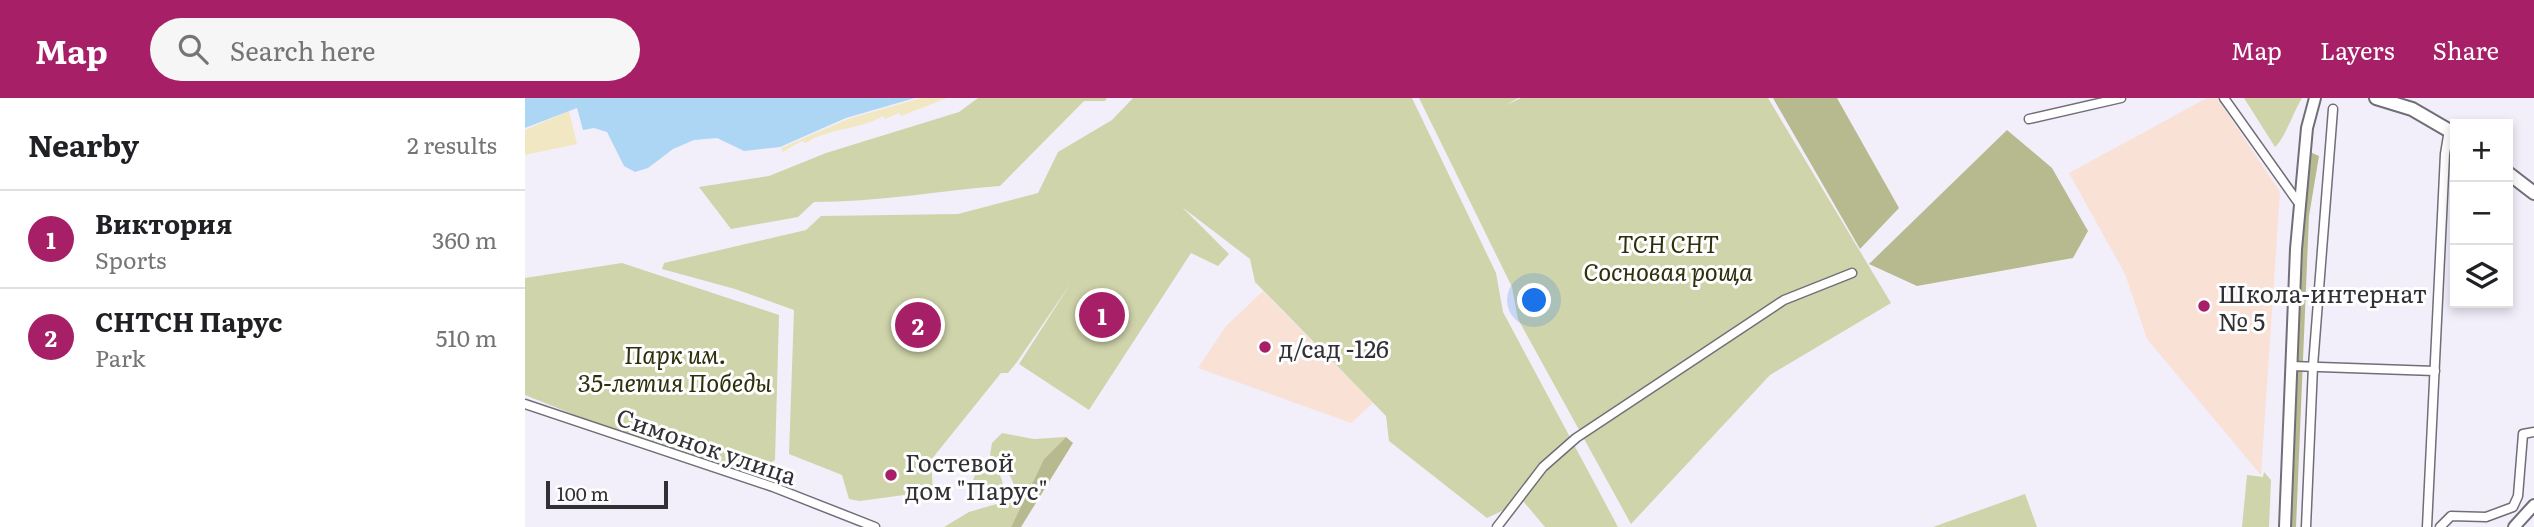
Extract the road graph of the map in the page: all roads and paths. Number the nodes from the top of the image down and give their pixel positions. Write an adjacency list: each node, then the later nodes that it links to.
1 (2121, 98): 6 (street)
2 (2224, 98): 11 (street)
3 (2315, 98): 11 (main road)
4 (2376, 98): 7 (main road)
5 (2333, 109): 14 (street)
6 (2029, 119)
7 (2450, 131)
8 (2450, 138): 15 (street)
9 (2513, 177): 10 (main road)
10 (2534, 193)
11 (2300, 205): 13 (main road)
12 (1851, 274): 21 (street)
13 (2291, 366): 14 (street); 22 (main road)
14 (2313, 366): 15 (street); 23 (street)
15 (2435, 371): 24 (street)
16 (525, 404): 20 (street, Симонок улица)
17 (2534, 432): 19 (street)
18 (2534, 505): 27 (main road)
19 (2486, 517): 25 (street); 26 (street)
20 (875, 527)
21 (1497, 527)
22 (2285, 527)
23 (2306, 527)
24 (2427, 527)
25 (2440, 527)
26 (2486, 527)
27 (2514, 527)

